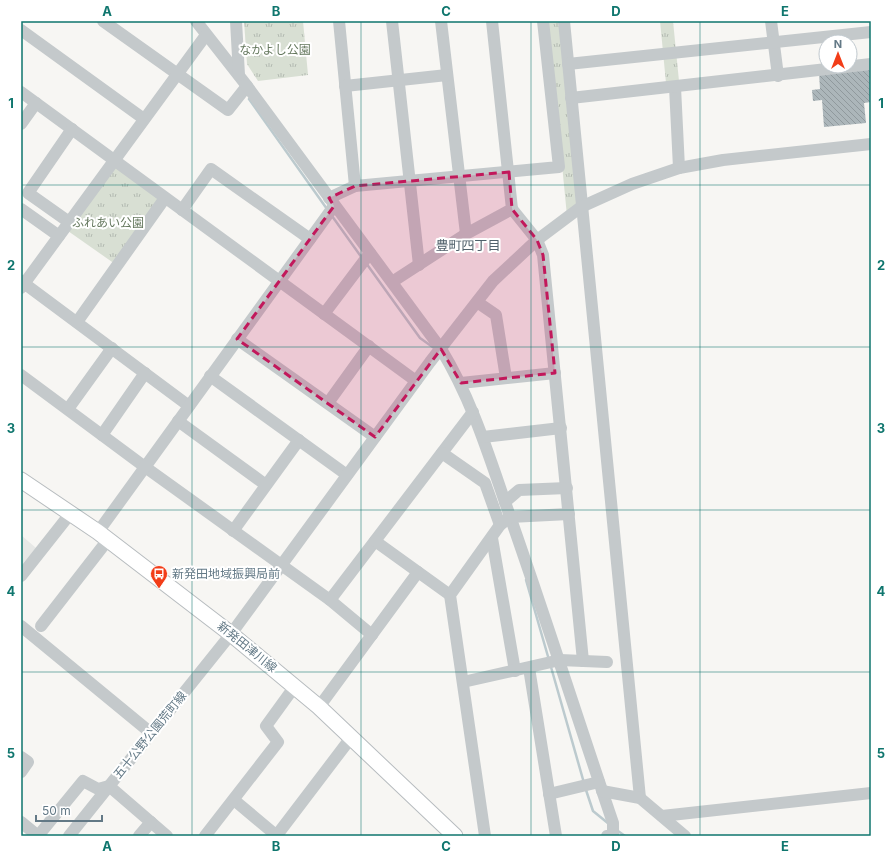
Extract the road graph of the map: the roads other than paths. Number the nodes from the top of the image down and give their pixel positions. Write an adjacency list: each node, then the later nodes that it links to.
1 (103, 21): 18 (street)
2 (196, 21): 14 (street)
3 (236, 21): 19 (street)
4 (339, 21): 24 (street)
5 (392, 21): 22 (street)
6 (441, 21): 20 (street)
7 (492, 21): 35 (street)
8 (543, 21): 35 (street)
9 (564, 21): 16 (street)
10 (771, 21): 15 (street)
11 (870, 21): 13 (street)
12 (21, 30): 29 (street)
13 (871, 31): 15 (street)
14 (206, 35): 18 (street); 19 (street)
15 (774, 42): 16 (street); 21 (street)
16 (568, 64): 27 (street)
17 (871, 64): 21 (street)
18 (177, 74): 23 (street); 29 (street)
19 (239, 75): 23 (street)
20 (447, 75): 22 (street); 36 (street)
21 (778, 76): 25 (street)
22 (398, 81): 24 (street); 37 (street)
23 (247, 86): 40 (street)
24 (345, 86): 38 (street)
25 (675, 86): 27 (street); 34 (street)
26 (21, 92): 28 (street)
27 (571, 98): 41 (street)
28 (36, 103): 30 (street); 31 (street)
29 (144, 119): 33 (street)
30 (21, 124)
31 (72, 129): 33 (street); 45 (street)
32 (871, 144): 34 (street, 五十公野公園荒町線)
33 (114, 160): 39 (street); 45 (street)
34 (679, 168): 41 (street, 五十公野公園荒町線)
35 (509, 172): 36 (street); 43 (street)
36 (458, 177): 37 (street); 46 (street)
37 (408, 182): 38 (street); 51 (street)
38 (355, 186): 40 (street)
39 (165, 198): 44 (street); 57 (street)
40 (332, 202): 48 (street); 50 (street)
41 (581, 207): 49 (street, 五十公野公園荒町線); 119 (street)
42 (21, 209): 47 (street)
43 (512, 209): 46 (street); 49 (street)
44 (182, 210): 48 (street); 52 (street)
45 (69, 222): 47 (street)
46 (466, 234): 51 (street)
47 (59, 236): 54 (street)
48 (310, 239): 52 (street)
49 (537, 240): 55 (street, 五十公野公園荒町線); 63 (street)
50 (370, 253): 53 (street); 56 (street)
51 (419, 265): 53 (street)
52 (280, 281): 56 (street); 58 (street)
53 (392, 282): 61 (street)
54 (22, 284): 57 (street)
55 (478, 302): 61 (street, 五十公野公園荒町線); 66 (street)
56 (324, 314): 59 (street)
57 (77, 322): 60 (street)
58 (237, 339): 65 (street); 69 (street)
59 (369, 346): 67 (street); 69 (street)
60 (112, 348): 62 (street); 71 (street)
61 (441, 349): 67 (street, 五十公野公園荒町線); 68 (street)
62 (145, 373): 70 (street); 75 (street)
63 (555, 373): 66 (street); 74 (street)
64 (21, 375): 71 (street)
65 (210, 376): 70 (street); 78 (street)
66 (506, 378): 68 (street)
67 (416, 381): 76 (street, 五十公野公園荒町線)
68 (461, 383): 72 (street)
69 (328, 403): 76 (street)
70 (189, 406): 73 (street)
71 (68, 410): 75 (street)
72 (473, 412): 77 (street); 79 (street)
73 (178, 421): 80 (street); 83 (street)
74 (561, 428): 77 (street); 84 (street)
75 (102, 435): 80 (street)
76 (375, 437): 81 (street, 五十公野公園荒町線)
77 (483, 437): 85 (street)
78 (299, 440): 81 (street); 83 (street)
79 (442, 453): 89 (street); 93 (street)
80 (145, 467): 90 (street); 91 (street)
81 (347, 475): 94 (street, 五十公野公園荒町線)
82 (21, 480): 86 (main road, 新発田津川線)
83 (266, 486): 90 (street)
84 (567, 488): 85 (street); 87 (street)
85 (505, 502): 88 (street)
86 (70, 514): 91 (main road, 新発田津川線); 96 (street)
87 (569, 514): 88 (street); 104 (street)
88 (510, 517): 89 (street); 103 (street)
89 (500, 525): 92 (street)
90 (233, 531): 94 (street)
91 (102, 537): 100 (street); 101 (main road, 新発田津川線)
92 (492, 538): 97 (street); 107 (street)
93 (375, 541): 95 (street); 98 (street)
94 (281, 565): 98 (street); 101 (street, 五十公野公園荒町線)
95 (418, 572): 97 (street); 102 (street)
96 (21, 576)
97 (450, 595): 108 (street)
98 (330, 600): 102 (street)
99 (21, 626): 111 (street)
100 (41, 626)
101 (231, 634): 109 (main road, 新発田津川線); 111 (street, 五十公野公園荒町線)
102 (372, 635): 110 (street)
103 (560, 660): 104 (street); 106 (street); 116 (street)
104 (583, 661): 105 (street)
105 (607, 662)
106 (529, 668): 107 (street); 118 (street)
107 (515, 671): 108 (street)
108 (463, 682): 131 (street)
109 (295, 686): 110 (main road, 新発田津川線); 120 (street)
110 (319, 707): 112 (main road, 新発田津川線)
111 (151, 733): 115 (street, 五十公野公園荒町線)
112 (350, 739): 129 (street); 130 (main road, 新発田津川線)
113 (21, 757): 114 (street)
114 (21, 772)
115 (109, 786): 122 (street); 123 (street); 125 (street, 五十公野公園荒町線)
116 (600, 787): 118 (street); 119 (street); 124 (street)
117 (871, 793): 121 (street)
118 (549, 794): 132 (street)
119 (640, 798): 121 (street)
120 (234, 800): 128 (street); 129 (street)
121 (662, 816): 133 (street)
122 (21, 822)
123 (151, 822): 126 (street); 127 (street)
124 (611, 831)
125 (68, 836)
126 (139, 836)
127 (167, 836)
128 (206, 836)
129 (277, 836)
130 (455, 836)
131 (485, 836)
132 (556, 836)
133 (685, 836)

